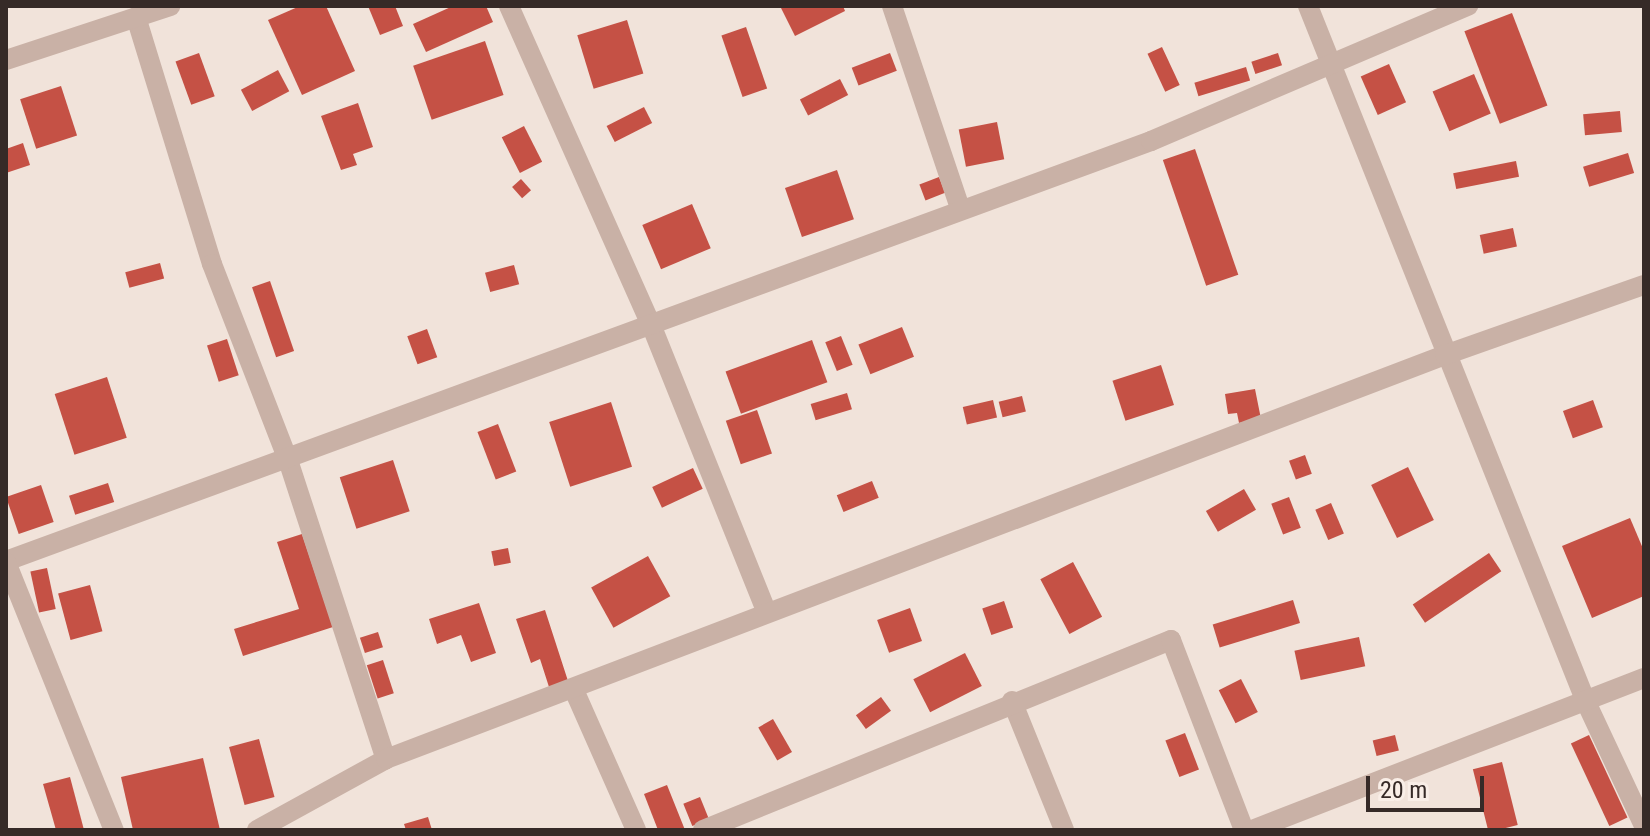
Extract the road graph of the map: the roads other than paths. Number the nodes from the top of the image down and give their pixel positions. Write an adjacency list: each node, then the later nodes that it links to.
1 (170, 6): 6 (street)
2 (509, 6): 11 (street)
3 (892, 6): 9 (street)
4 (1308, 6): 8 (street)
5 (1468, 6): 8 (street)
6 (136, 17): 7 (street); 13 (street)
7 (6, 60)
8 (1334, 62): 9 (street); 12 (street)
9 (960, 208): 11 (street)
10 (1644, 285): 12 (street)
11 (652, 327): 13 (street); 15 (street)
12 (1445, 355): 15 (street); 19 (street)
13 (288, 460): 14 (street); 20 (street)
14 (6, 561): 22 (street)
15 (767, 613): 17 (street)
16 (1644, 678): 19 (street)
17 (574, 690): 20 (street); 24 (street)
18 (1012, 701): 25 (street); 26 (street); 27 (street)
19 (1586, 702): 21 (street); 28 (street)
20 (386, 759): 23 (street)
21 (1644, 826)
22 (114, 830)
23 (257, 830)
24 (636, 830)
25 (703, 830)
26 (1064, 830)
27 (1244, 830)
28 (1252, 830)

